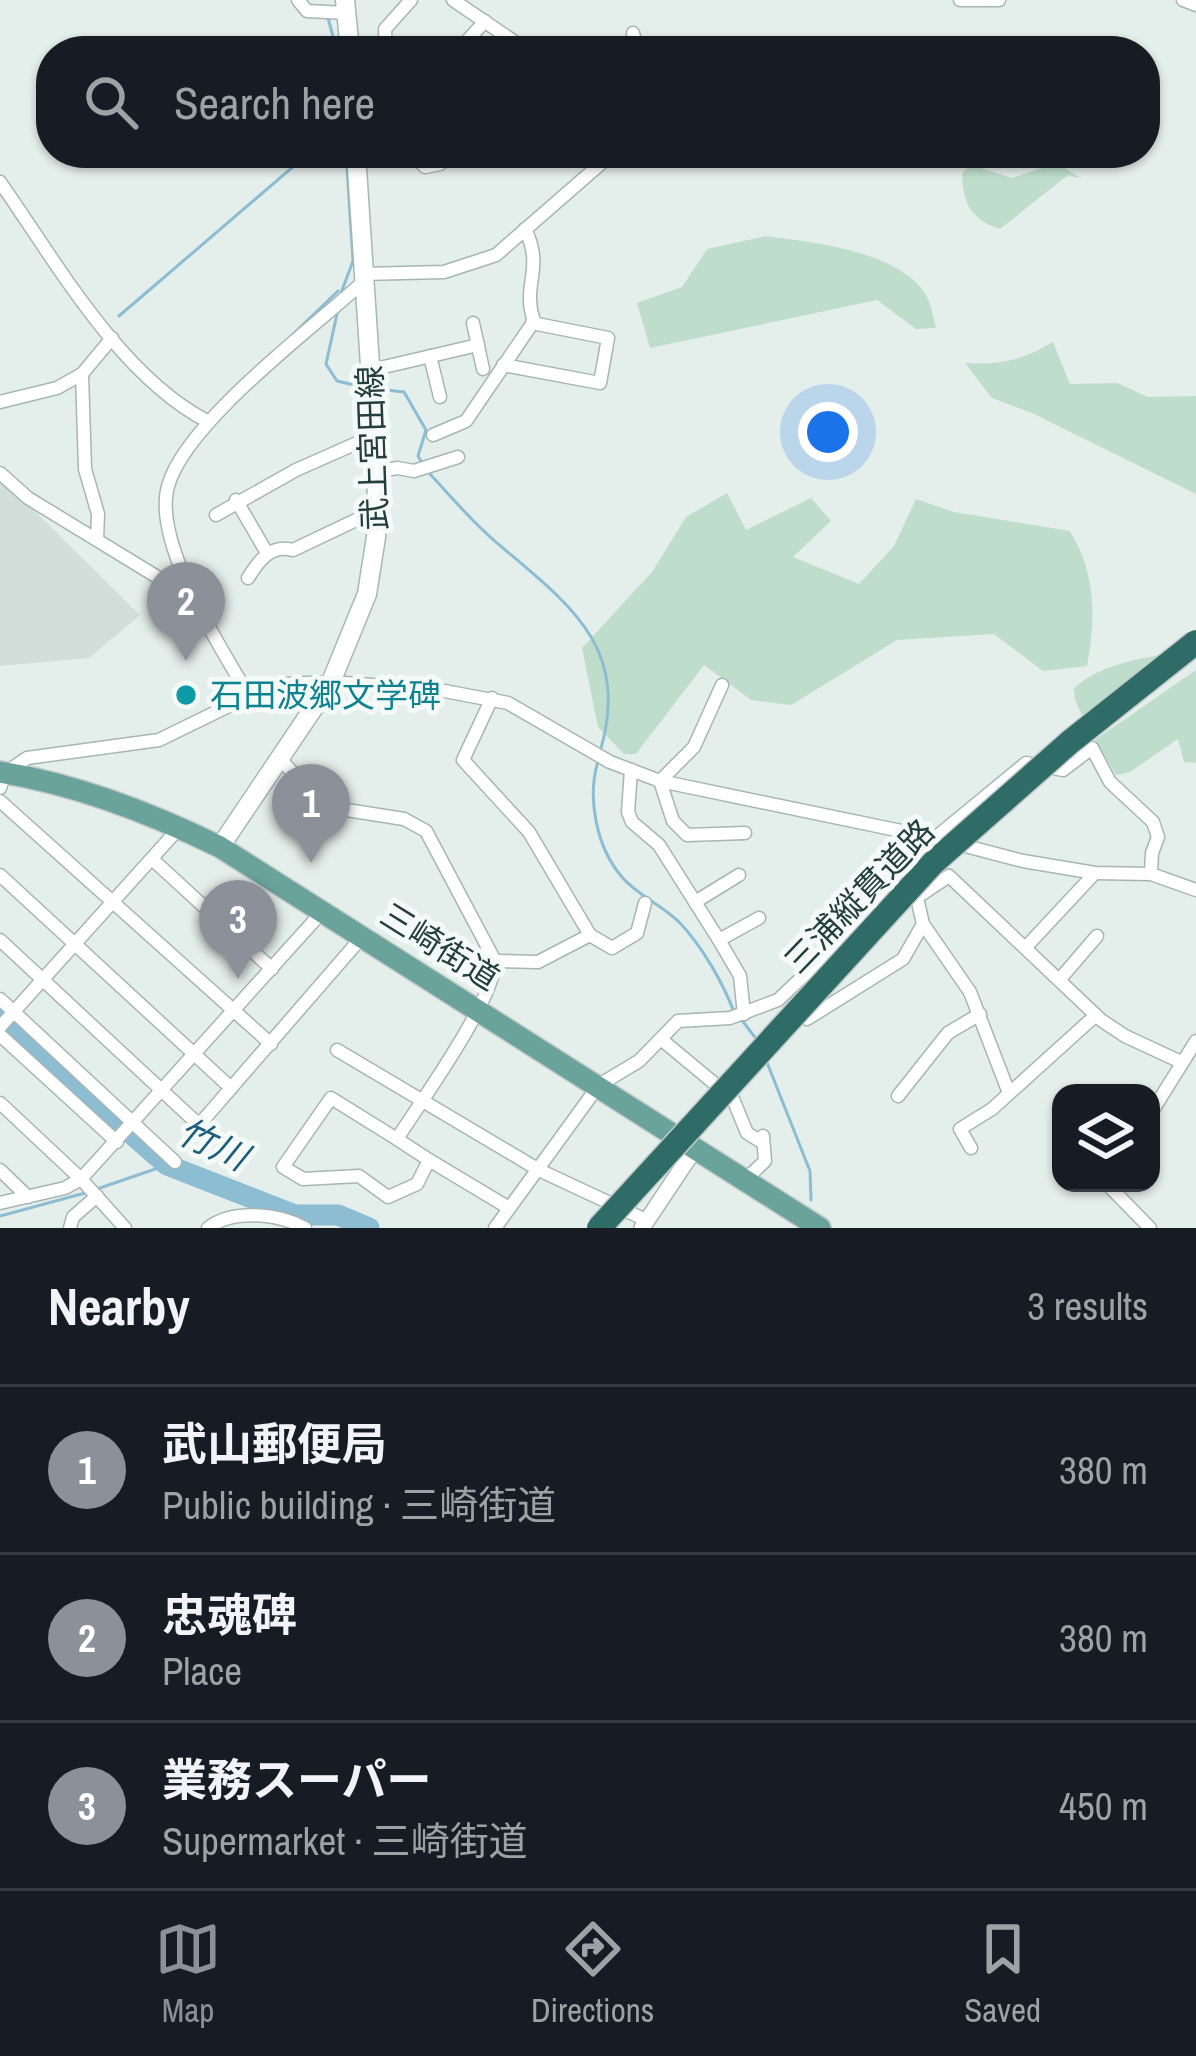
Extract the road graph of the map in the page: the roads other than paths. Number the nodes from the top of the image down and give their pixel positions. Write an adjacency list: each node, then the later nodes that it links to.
1 (298, 0): 8 (street)
2 (411, 0): 12 (street)
3 (453, 0): 9 (street)
4 (960, 0): 5 (street)
5 (999, 0)
6 (1183, 0): 7 (street)
7 (1196, 5)
8 (346, 6): 11 (main road)
9 (484, 21): 13 (street); 14 (street)
10 (633, 33): 15 (street)
11 (349, 36)
12 (385, 36)
13 (471, 36)
14 (506, 36)
15 (634, 36)
16 (357, 168): 20 (main road, 武上宮田線)
17 (596, 168): 19 (street)
18 (0, 182): 23 (street)
19 (525, 229): 20 (street); 22 (street)
20 (363, 278): 29 (main road, 武上宮田線); 32 (street)
21 (473, 322): 24 (street)
22 (532, 323): 26 (street); 26 (street)
23 (112, 338): 28 (street); 32 (street)
24 (478, 345): 25 (street); 27 (street)
25 (430, 356): 29 (street); 30 (street)
26 (503, 364): 33 (street)
27 (483, 369)
28 (82, 374): 31 (street); 41 (street)
29 (372, 382): 34 (main road, 武上宮田線)
30 (440, 397)
31 (0, 402)
32 (207, 421): 44 (street)
33 (433, 435)
34 (376, 446): 36 (main road, 武上宮田線); 38 (street)
35 (458, 457): 36 (street)
36 (377, 471): 39 (main road, 武上宮田線)
37 (0, 473): 41 (street)
38 (236, 500): 40 (street); 42 (street)
39 (377, 510): 42 (street); 47 (main road, 武上宮田線)
40 (216, 515)
41 (97, 539): 44 (street)
42 (267, 553): 43 (street)
43 (248, 578)
44 (191, 598): 49 (street)
45 (1196, 641): 130 (highway, 三浦縦貫道路, bridge)
46 (1196, 652): 131 (highway, 三浦縦貫道路, bridge)
47 (331, 682): 49 (street); 50 (street); 51 (main road, 武上宮田線)
48 (722, 686): 54 (street)
49 (249, 696): 53 (street)
50 (492, 698): 52 (street); 74 (street)
51 (280, 759): 59 (main road, 武上宮田線); 81 (street)
52 (631, 770): 54 (street); 69 (street)
53 (2, 778): 56 (main road, 三崎街道)
54 (660, 781): 57 (street); 58 (street)
55 (0, 801): 68 (street)
56 (180, 827): 59 (main road, 三崎街道); 60 (street)
57 (745, 833)
58 (935, 838): 61 (street); 62 (street); 63 (street)
59 (220, 847): 71 (main road, 三崎街道)
60 (152, 859): 68 (street); 82 (street)
61 (904, 873): 67 (street); 85 (street)
62 (1095, 873): 63 (street); 80 (street)
63 (1151, 874): 66 (street)
64 (0, 875): 79 (street)
65 (739, 875): 69 (street)
66 (1196, 890)
67 (919, 896): 73 (street); 80 (street)
68 (113, 902): 79 (street); 89 (street)
69 (695, 902): 78 (street)
70 (645, 903): 74 (street)
71 (323, 911): 75 (main road, 三崎街道); 82 (street)
72 (759, 918): 78 (street)
73 (923, 924): 85 (street); 91 (street)
74 (590, 935): 81 (street)
75 (363, 936): 87 (main road, 三崎街道); 96 (street)
76 (1097, 936): 83 (street)
77 (0, 940): 84 (street)
78 (719, 940): 90 (street)
79 (75, 945): 84 (street); 98 (street)
80 (1026, 946): 83 (street)
81 (495, 961): 87 (street)
82 (272, 969): 89 (street)
83 (1060, 979): 92 (street)
84 (44, 980): 88 (street); 102 (street)
85 (783, 996): 90 (street)
86 (0, 999): 88 (street)
87 (477, 1008): 100 (main road, 三崎街道); 106 (street)
88 (15, 1012): 93 (street); 108 (street)
89 (234, 1012): 96 (street); 98 (street)
90 (744, 1013): 94 (street)
91 (980, 1014): 103 (street); 104 (street)
92 (1096, 1015): 99 (street); 103 (street)
93 (0, 1031): 110 (street)
94 (662, 1040): 100 (street); 118 (street)
95 (1196, 1041): 99 (street)
96 (271, 1044): 101 (street)
97 (337, 1050): 106 (street)
98 (195, 1055): 101 (street); 102 (street)
99 (1181, 1062): 105 (street)
100 (599, 1085): 111 (main road, 三崎街道); 116 (street)
101 (231, 1088): 102 (street)
102 (162, 1091): 108 (street)
103 (1010, 1094): 112 (street)
104 (898, 1096)
105 (1160, 1099)
106 (421, 1102): 109 (street); 116 (street)
107 (0, 1103): 117 (street)
108 (133, 1124): 110 (street); 114 (street)
109 (397, 1139): 113 (street); 113 (street)
110 (117, 1142): 117 (street)
111 (696, 1147): 118 (main road, 三崎街道); 124 (street)
112 (970, 1148)
113 (429, 1160): 123 (street)
114 (175, 1162)
115 (0, 1170): 121 (street)
116 (539, 1170): 123 (street); 124 (street)
117 (81, 1179): 120 (street); 121 (street)
118 (746, 1180): 132 (main road, 三崎街道)
119 (1112, 1192): 133 (street)
120 (97, 1196): 125 (street); 126 (street)
121 (28, 1197): 122 (street)
122 (0, 1203)
123 (509, 1208): 129 (street)
124 (644, 1224)
125 (70, 1228)
126 (125, 1228)
127 (208, 1228): 128 (street)
128 (305, 1228)
129 (495, 1228)
130 (599, 1228)
131 (609, 1228)
132 (820, 1228)
133 (1150, 1228)

